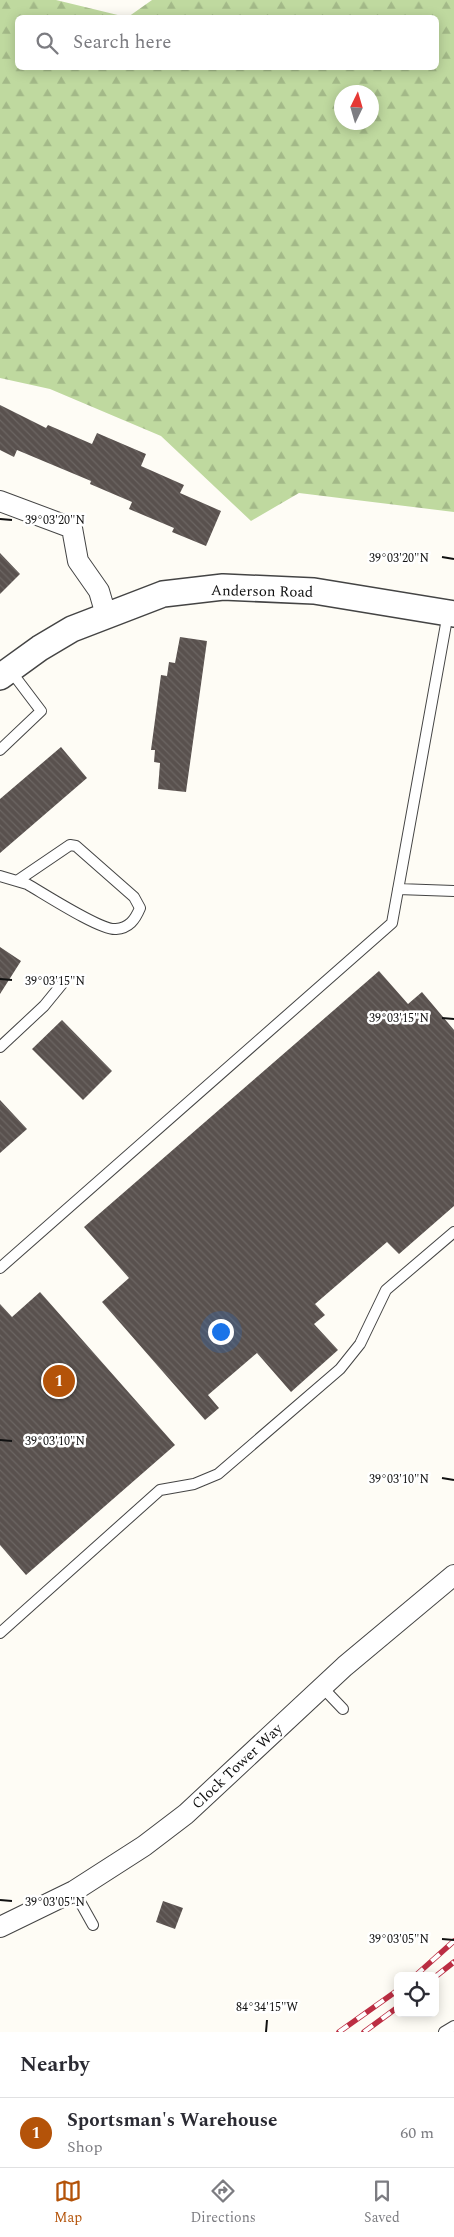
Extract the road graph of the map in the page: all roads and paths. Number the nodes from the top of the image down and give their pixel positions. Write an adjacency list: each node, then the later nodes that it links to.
1 (0, 501): 3 (street)
2 (451, 613): 3 (street, Anderson Road); 8 (lane)
3 (106, 615): 4 (street, Anderson Road)
4 (5, 674): 5 (lane)
5 (0, 750)
6 (0, 876): 7 (lane)
7 (17, 881): 7 (lane)
8 (398, 889): 9 (lane); 13 (lane)
9 (454, 891)
10 (62, 984): 11 (lane)
11 (1, 1047)
12 (454, 1232): 15 (lane)
13 (0, 1268)
14 (454, 1575): 16 (street, Clock Tower Way)
15 (0, 1633)
16 (322, 1687): 17 (lane); 18 (street, Clock Tower Way)
17 (343, 1709)
18 (74, 1892): 19 (lane); 20 (street, Clock Tower Way)
19 (93, 1925)
20 (0, 1927)
21 (454, 2026): 22 (lane)
22 (444, 2032)

